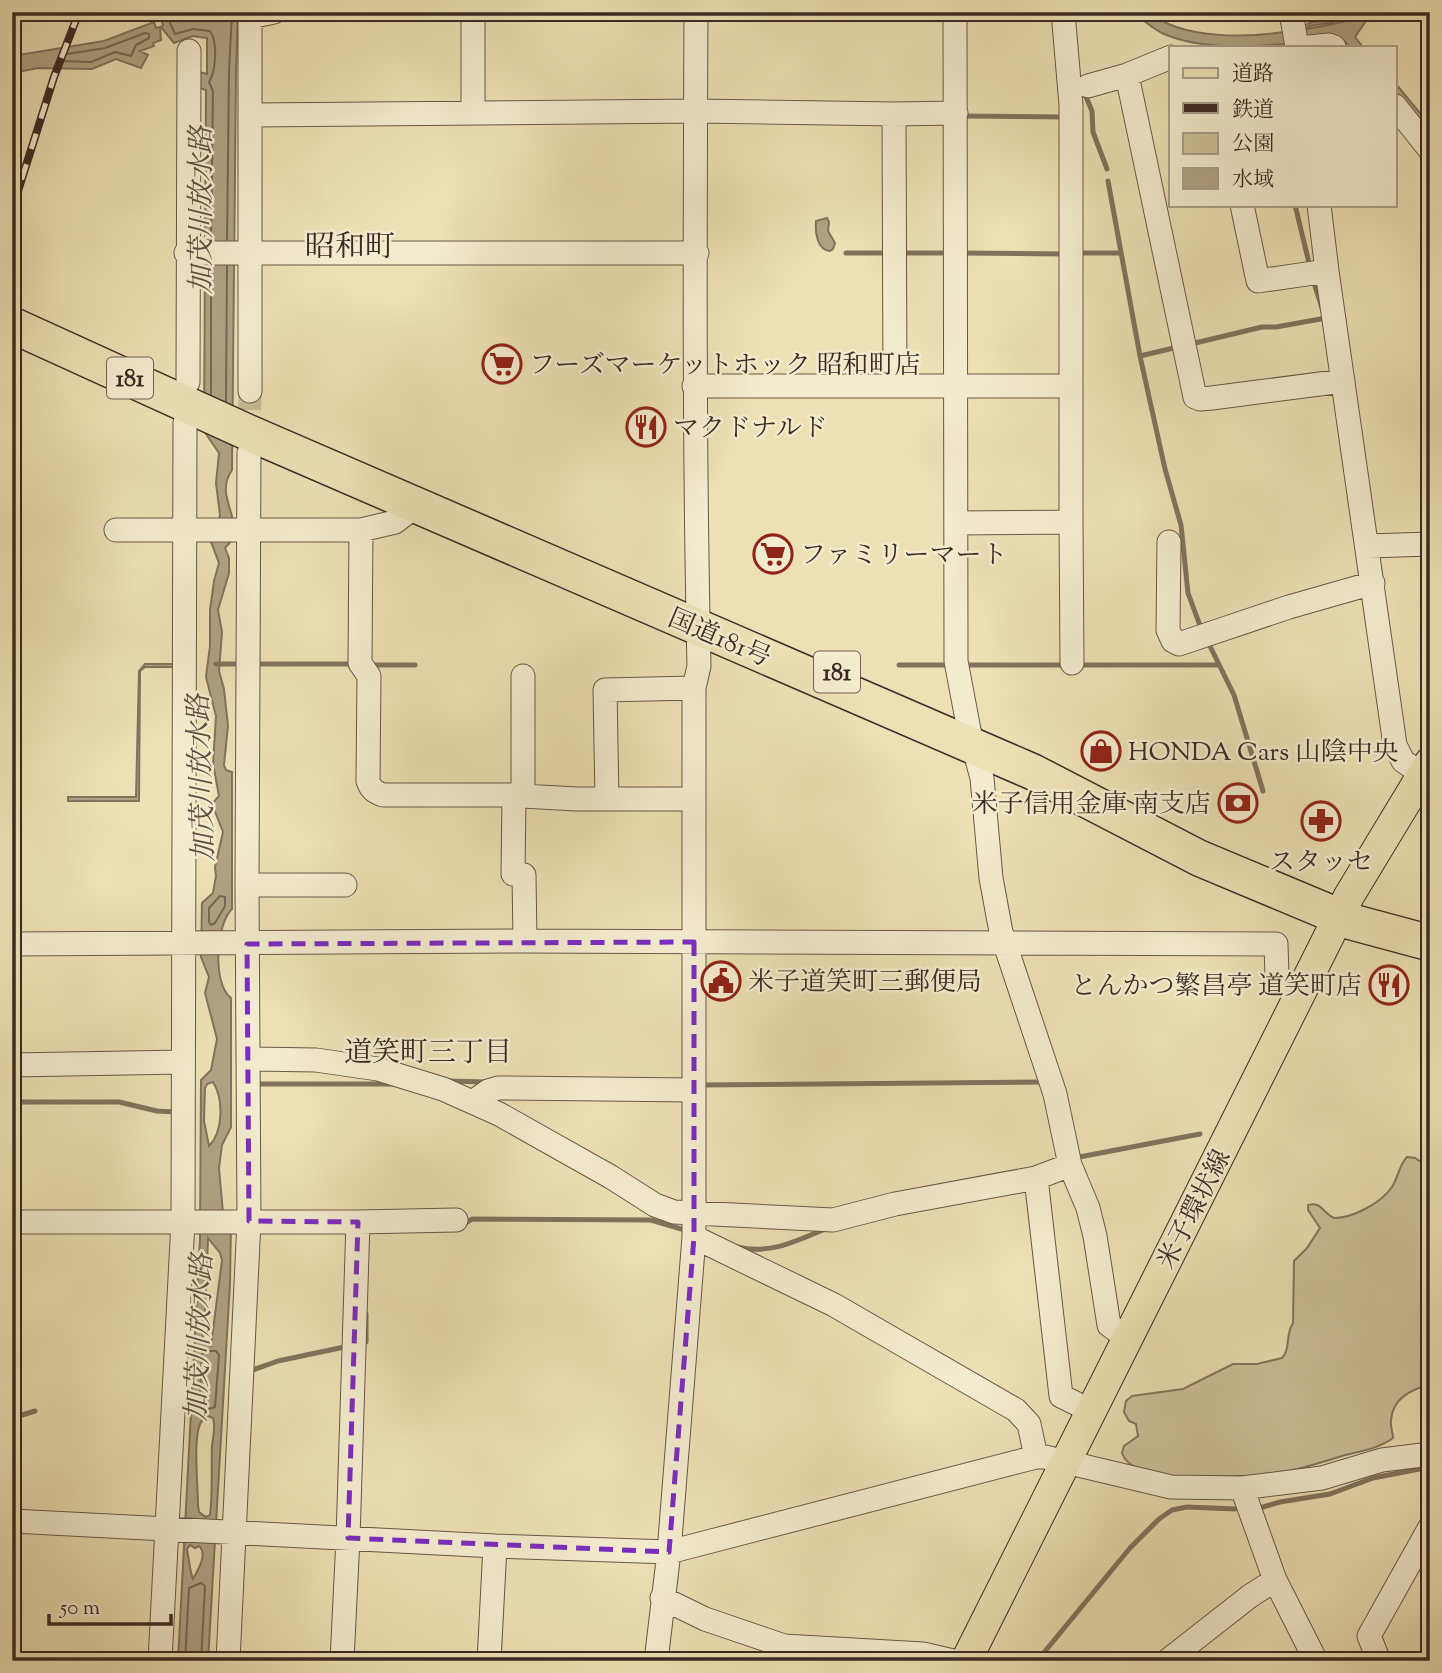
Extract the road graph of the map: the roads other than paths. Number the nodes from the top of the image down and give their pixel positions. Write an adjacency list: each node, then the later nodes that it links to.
1 (274, 12): 7 (street)
2 (473, 12): 15 (street)
3 (696, 12): 14 (street)
4 (955, 12): 16 (street)
5 (1063, 12): 33 (street)
6 (1291, 12): 8 (street)
7 (250, 15): 18 (street)
8 (1297, 46)
9 (189, 51): 23 (street)
10 (1169, 58): 11 (street)
11 (1127, 75): 12 (street); 28 (street)
12 (1088, 86)
13 (1396, 107): 19 (street)
14 (696, 111): 15 (street); 17 (street); 24 (street)
15 (473, 113): 18 (street)
16 (956, 113): 17 (street); 32 (street)
17 (894, 114): 31 (street)
18 (250, 115): 22 (street)
19 (1430, 150)
20 (1242, 206): 25 (street)
21 (1319, 206): 25 (street)
22 (247, 252): 23 (street); 24 (street); 34 (street)
23 (192, 253): 29 (street)
24 (697, 253): 30 (street)
25 (1327, 271): 28 (street)
26 (12, 305): 29 (highway, 国道181号 / 181)
27 (12, 325): 34 (highway, 国道181号 / 181)
28 (1343, 381): 45 (street)
29 (188, 382): 34 (highway, 国道181号 / 181)
30 (694, 386): 31 (street); 47 (street)
31 (895, 386): 32 (street)
32 (955, 386): 33 (street); 38 (street)
33 (1070, 386): 37 (street)
34 (248, 421): 41 (street); 47 (highway, 国道181号 / 181)
35 (185, 423): 39 (street)
36 (408, 512): 42 (street)
37 (1071, 522): 38 (street); 48 (street)
38 (956, 523): 51 (street)
39 (190, 529): 40 (street); 41 (street); 62 (street)
40 (116, 530)
41 (246, 530): 42 (street); 56 (street)
42 (361, 530): 53 (street)
43 (1169, 542): 46 (street)
44 (1430, 544): 45 (street)
45 (1368, 546): 46 (street)
46 (1373, 583): 52 (street)
47 (698, 620): 50 (street); 51 (highway, 国道181号 / 181)
48 (1072, 663)
49 (523, 677): 53 (street)
50 (694, 688): 54 (street); 55 (street)
51 (971, 739): 58 (highway, 国道181号 / 181); 63 (street)
52 (1426, 768): 58 (main road, 米子環状線)
53 (518, 795): 54 (street); 60 (street)
54 (607, 799): 55 (street)
55 (694, 799): 61 (street)
56 (247, 885): 57 (street); 66 (street)
57 (345, 886)
58 (1344, 906): 59 (highway, 国道181号 / 181); 64 (highway, 国道181号 / 181); 67 (main road, 米子環状線)
59 (1430, 923)
60 (525, 941): 61 (street); 66 (street)
61 (694, 942): 63 (street); 71 (street)
62 (188, 943): 65 (street); 66 (street); 69 (street)
63 (1006, 943): 67 (street); 73 (street)
64 (1430, 943)
65 (12, 944)
66 (244, 944): 68 (street)
67 (1302, 990): 81 (main road, 米子環状線)
68 (249, 1059): 72 (street); 77 (street)
69 (183, 1062): 70 (street); 76 (street)
70 (12, 1065)
71 (693, 1090): 72 (street); 80 (street)
72 (474, 1101): 80 (street)
73 (1070, 1165): 74 (street); 81 (street)
74 (1036, 1178): 80 (street); 82 (street)
75 (456, 1220): 79 (street)
76 (186, 1221): 77 (street); 78 (street); 89 (street)
77 (246, 1221): 79 (street); 90 (street)
78 (12, 1222)
79 (358, 1222): 91 (street)
80 (694, 1226): 84 (street); 93 (street)
81 (1128, 1339): 82 (main road, 米子環状線)
82 (1091, 1412): 85 (main road, 米子環状線)
83 (1430, 1454): 86 (street)
84 (1036, 1457): 85 (street); 93 (street)
85 (1066, 1462): 86 (street); 103 (main road, 米子環状線)
86 (1242, 1488): 94 (street)
87 (12, 1521): 89 (street)
88 (1430, 1527): 106 (street)
89 (172, 1530): 90 (street); 97 (street)
90 (231, 1532): 91 (street); 98 (street)
91 (348, 1538): 92 (street); 99 (street)
92 (495, 1546): 93 (street); 100 (street)
93 (669, 1552): 95 (street)
94 (1275, 1580): 104 (street); 105 (street)
95 (662, 1598): 96 (street); 101 (street)
96 (783, 1653): 102 (street)
97 (160, 1661)
98 (228, 1661)
99 (342, 1661)
100 (489, 1661)
101 (656, 1661)
102 (953, 1661)
103 (966, 1661)
104 (1167, 1661)
105 (1316, 1661)
106 (1379, 1661)

